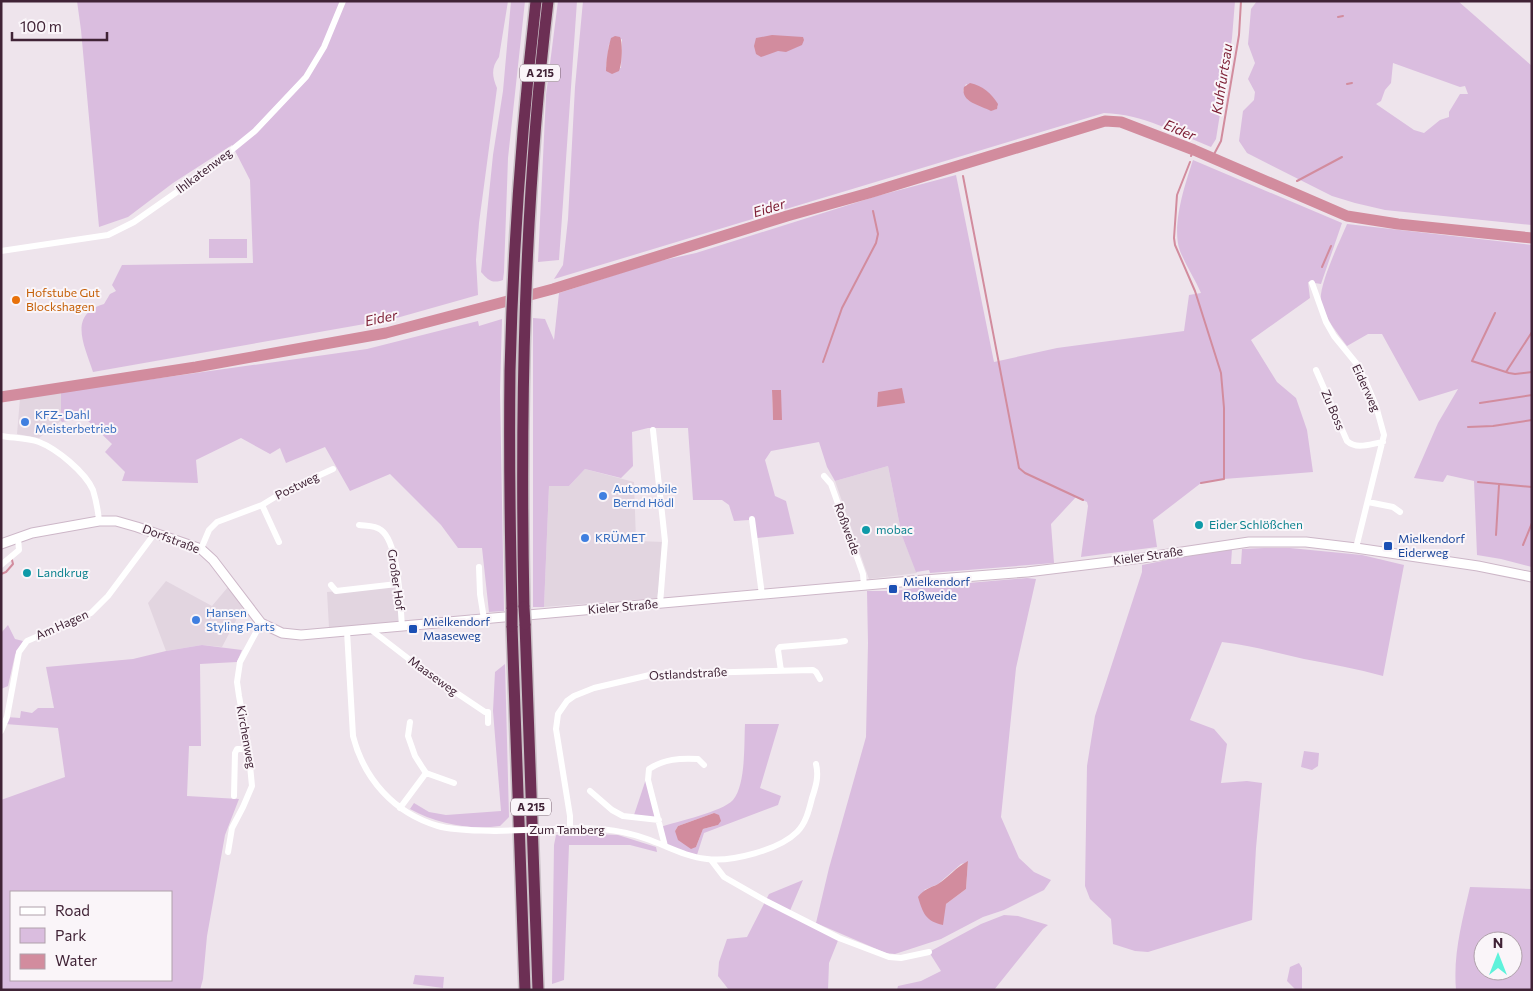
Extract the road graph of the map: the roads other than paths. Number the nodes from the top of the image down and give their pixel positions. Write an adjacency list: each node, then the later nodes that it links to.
1 (343, 1): 4 (street, Ihlkatenweg)
2 (536, 1): 57 (highway, A 215, bridge)
3 (548, 1): 58 (highway, A 215, bridge)
4 (1, 251)
5 (1312, 283): 9 (street, Eiderweg)
6 (1316, 370): 9 (street, Zu Boss)
7 (653, 430): 31 (street)
8 (1, 436): 16 (street)
9 (1383, 442): 12 (street, Eiderweg)
10 (333, 469): 13 (street, Postweg)
11 (824, 476): 29 (street, Roßweide)
12 (1368, 502): 14 (street); 22 (street, Eiderweg)
13 (262, 505): 20 (street, Postweg); 23 (street, Postweg)
14 (1400, 512)
15 (752, 519): 30 (street)
16 (99, 520): 18 (street, Dorfstraße); 19 (street, Dorfstraße)
17 (359, 525): 28 (street, Großer Hof)
18 (155, 533): 23 (street, Dorfstraße); 42 (street, Am Hagen)
19 (18, 538): 21 (street, Dorfstraße); 24 (street)
20 (279, 542)
21 (1, 544)
22 (1356, 548): 26 (street, Kieler Straße); 29 (street, Kieler Straße)
23 (201, 549): 33 (street, Dorfstraße)
24 (1, 565)
25 (479, 567): 32 (street)
26 (1532, 577)
27 (331, 584): 28 (street)
28 (397, 584): 34 (street, Großer Hof)
29 (864, 586): 30 (street, Kieler Straße)
30 (762, 594): 31 (street, Kieler Straße)
31 (660, 604): 32 (street, Kieler Straße)
32 (484, 619): 34 (street, Kieler Straße)
33 (261, 623): 36 (street); 43 (street, Kirchenweg)
34 (400, 626): 35 (street)
35 (370, 629): 36 (street); 41 (street, Maaseweg)
36 (347, 631): 50 (street, Zum Tamberg)
37 (845, 640): 38 (street)
38 (781, 671): 39 (street, Ostlandstraße); 52 (street, Ostlandstraße)
39 (820, 679)
40 (410, 722): 46 (street)
41 (488, 723)
42 (1, 731)
43 (248, 749): 49 (street); 54 (street, Kirchenweg)
44 (816, 764): 55 (street, Zum Tamberg)
45 (704, 765): 51 (street)
46 (426, 773): 47 (street); 50 (street)
47 (454, 783)
48 (590, 791): 51 (street)
49 (234, 796)
50 (400, 808): 52 (street, Zum Tamberg, bridge)
51 (659, 820): 53 (street)
52 (570, 828): 53 (street, Zum Tamberg)
53 (665, 846): 55 (street, Zum Tamberg)
54 (228, 852)
55 (711, 860): 56 (street)
56 (929, 952)
57 (525, 990)
58 (538, 990)

